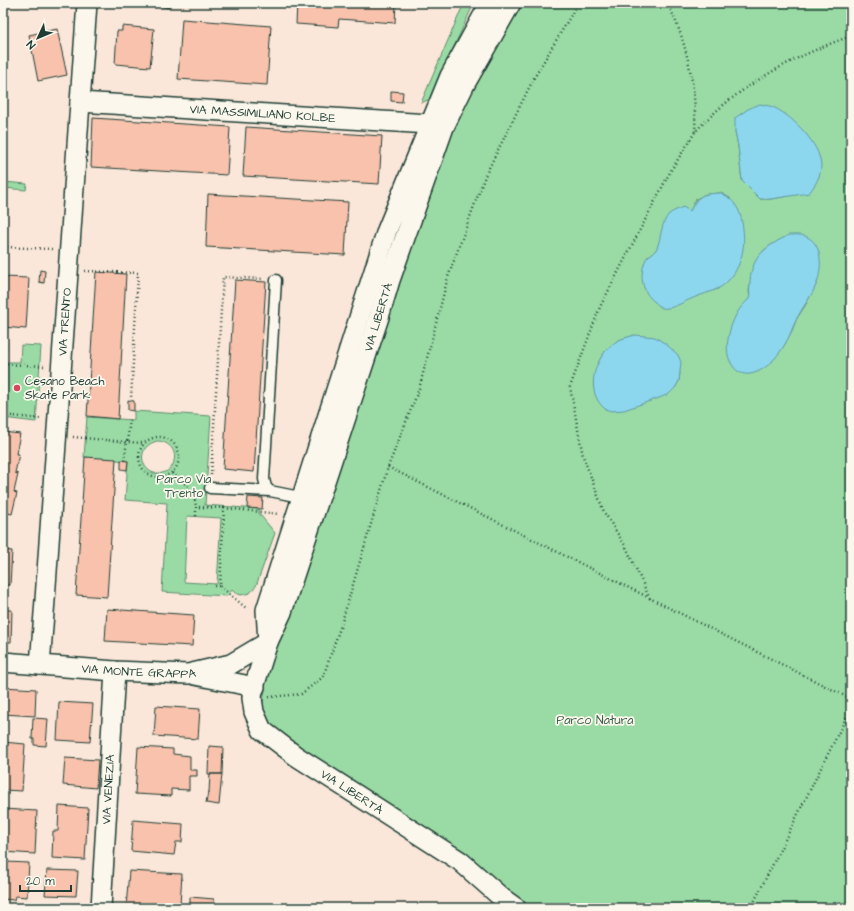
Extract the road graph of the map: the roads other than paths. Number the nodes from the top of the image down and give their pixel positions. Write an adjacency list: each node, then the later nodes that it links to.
1 (87, 3): 4 (street, VIA TRENTO)
2 (490, 3): 5 (street, VIA LIBERTÀ)
3 (511, 3): 5 (street, VIA LIBERTÀ)
4 (80, 102): 5 (street, VIA MASSIMILIANO KOLBE); 12 (street, VIA TRENTO)
5 (437, 126): 9 (street, VIA LIBERTÀ)
6 (276, 280): 8 (lane)
7 (210, 488): 8 (lane)
8 (270, 491): 9 (lane)
9 (310, 499): 10 (street, VIA LIBERTÀ); 10 (street, VIA LIBERTÀ)
10 (268, 642): 14 (street, VIA MONTE GRAPPA); 15 (street, VIA LIBERTÀ)
11 (3, 662): 12 (street, VIA MONTE GRAPPA)
12 (40, 665): 13 (street, VIA MONTE GRAPPA)
13 (115, 671): 14 (street, VIA MONTE GRAPPA); 16 (street, VIA VENEZIA)
14 (188, 674): 15 (street)
15 (255, 687): 17 (street, VIA LIBERTÀ)
16 (101, 908)
17 (516, 908)

